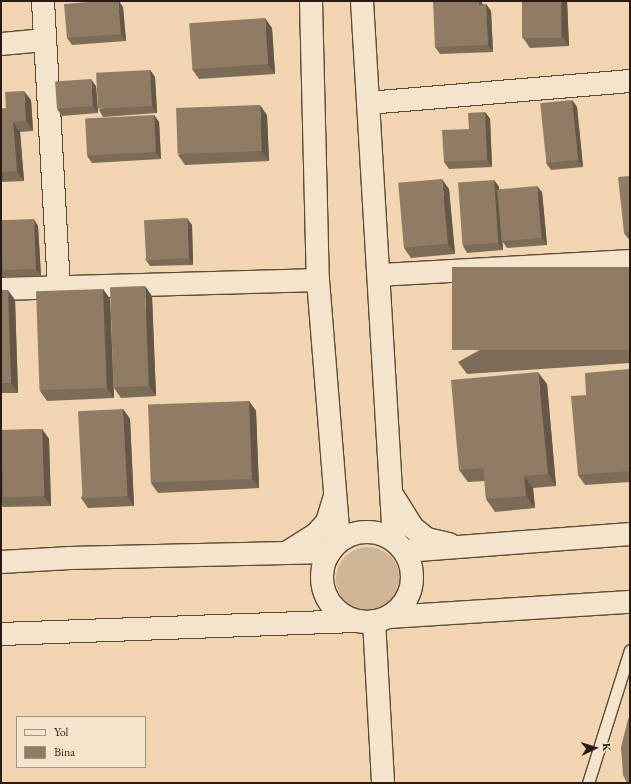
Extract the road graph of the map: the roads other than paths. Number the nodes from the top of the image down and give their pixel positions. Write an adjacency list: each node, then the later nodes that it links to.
1 (42, 1): 4 (main road)
2 (311, 1): 10 (main road)
3 (362, 1): 7 (main road)
4 (44, 40): 5 (main road); 11 (main road)
5 (1, 44)
6 (630, 81): 7 (main road)
7 (368, 104): 9 (main road)
8 (630, 261): 9 (main road)
9 (379, 275): 14 (main road)
10 (318, 280): 11 (main road); 13 (main road)
11 (59, 287): 12 (main road)
12 (1, 289)
13 (336, 494): 18 (main road); 19 (main road)
14 (392, 494): 16 (main road); 17 (main road)
15 (630, 534): 17 (main road)
16 (400, 546): 17 (main road); 18 (main road); 22 (main road)
17 (461, 546)
18 (334, 547): 19 (main road); 22 (main road)
19 (286, 553): 20 (main road)
20 (1, 562)
21 (630, 602): 22 (main road)
22 (374, 620): 23 (main road); 25 (main road)
23 (1, 634)
24 (630, 650): 26 (lane)
25 (383, 783)
26 (588, 783)

